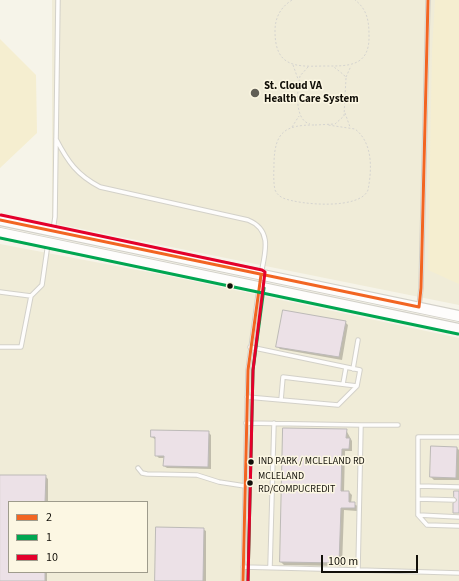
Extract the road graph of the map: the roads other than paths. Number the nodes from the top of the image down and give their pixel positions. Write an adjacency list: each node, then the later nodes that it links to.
1 (58, 0): 3 (lane)
2 (428, 0): 12 (lane)
3 (56, 139): 5 (lane); 8 (lane)
4 (0, 220): 5 (main road)
5 (53, 231): 8 (main road)
6 (0, 233): 7 (main road)
7 (48, 243): 9 (main road); 11 (lane)
8 (261, 274): 12 (main road)
9 (259, 287): 14 (main road); 17 (lane)
10 (0, 292): 11 (lane)
11 (31, 296): 16 (lane)
12 (419, 307): 13 (main road)
13 (459, 316)
14 (459, 329)
15 (358, 340): 19 (lane)
16 (0, 347)
17 (250, 347): 18 (lane); 22 (lane)
18 (346, 367): 19 (lane); 20 (lane)
19 (353, 369): 21 (lane)
20 (343, 384): 21 (lane); 23 (lane)
21 (357, 386): 23 (lane)
22 (247, 396): 23 (lane); 24 (lane)
23 (281, 400)
24 (246, 423): 25 (lane); 30 (lane)
25 (274, 424): 26 (lane); 39 (lane)
26 (361, 425): 27 (lane); 40 (lane)
27 (398, 425)
28 (459, 437): 31 (lane)
29 (138, 468): 30 (lane)
30 (245, 486): 38 (lane)
31 (418, 486): 32 (lane); 33 (lane)
32 (459, 487)
33 (418, 499): 34 (lane); 35 (lane)
34 (454, 500)
35 (418, 515): 36 (lane); 37 (lane)
36 (459, 517)
37 (459, 526)
38 (243, 567): 39 (lane); 42 (lane)
39 (270, 567): 40 (lane)
40 (358, 570): 41 (lane)
41 (459, 573)
42 (242, 581)

